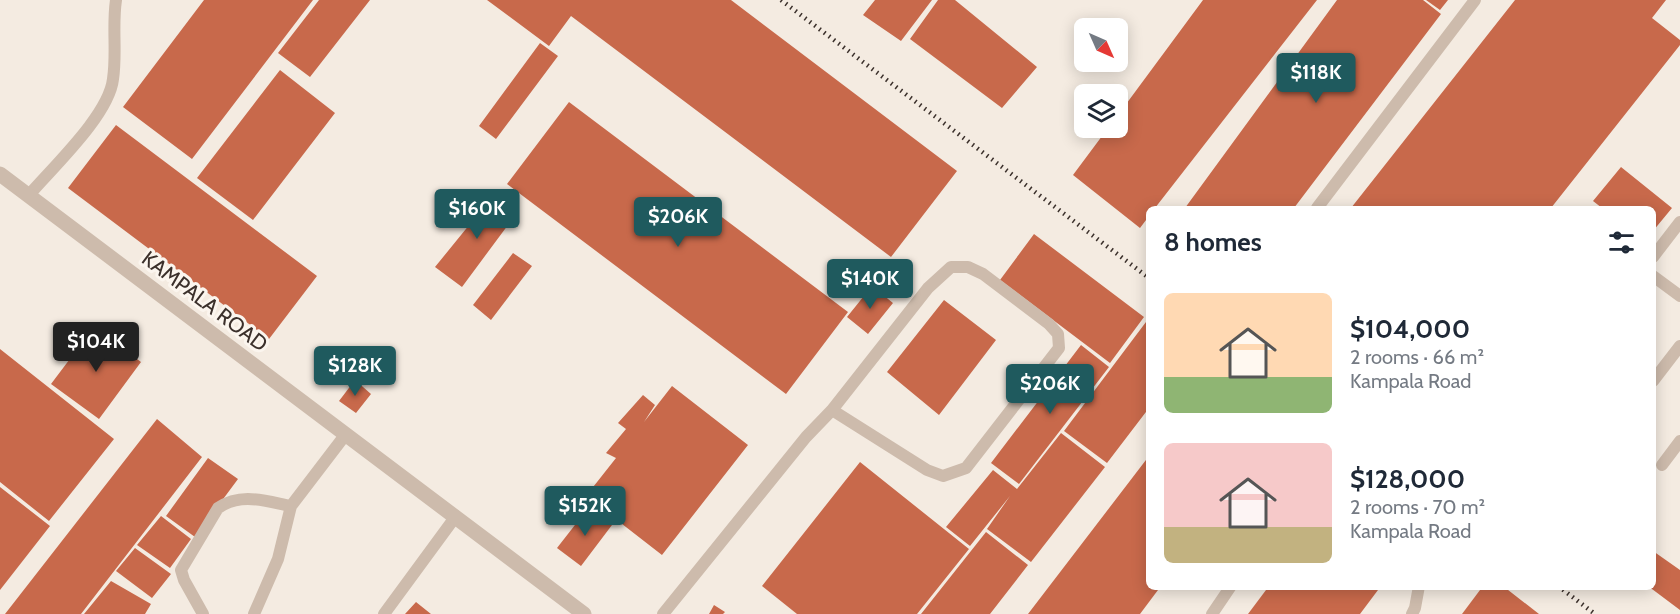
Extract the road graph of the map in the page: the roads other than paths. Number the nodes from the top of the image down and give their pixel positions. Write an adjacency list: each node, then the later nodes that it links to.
1 (116, 0): 4 (lane)
2 (1474, 0): 5 (lane)
3 (0, 174): 4 (street, KAMPALA ROAD)
4 (29, 195): 13 (street, KAMPALA ROAD)
5 (1319, 206)
6 (1680, 222): 7 (lane)
7 (1656, 253)
8 (1656, 278): 9 (lane)
9 (1680, 296)
10 (1680, 346): 11 (lane)
11 (1656, 377)
12 (832, 410): 12 (lane); 24 (lane)
13 (346, 434): 16 (lane); 17 (street, KAMPALA ROAD)
14 (1680, 441): 15 (lane)
15 (1662, 465)
16 (291, 506): 20 (lane); 21 (lane)
17 (456, 516): 22 (lane); 23 (street, KAMPALA ROAD)
18 (1228, 590): 25 (lane)
19 (1418, 590): 26 (lane)
20 (203, 614)
21 (254, 614)
22 (384, 614)
23 (584, 614)
24 (663, 614)
25 (1212, 614)
26 (1412, 614)

